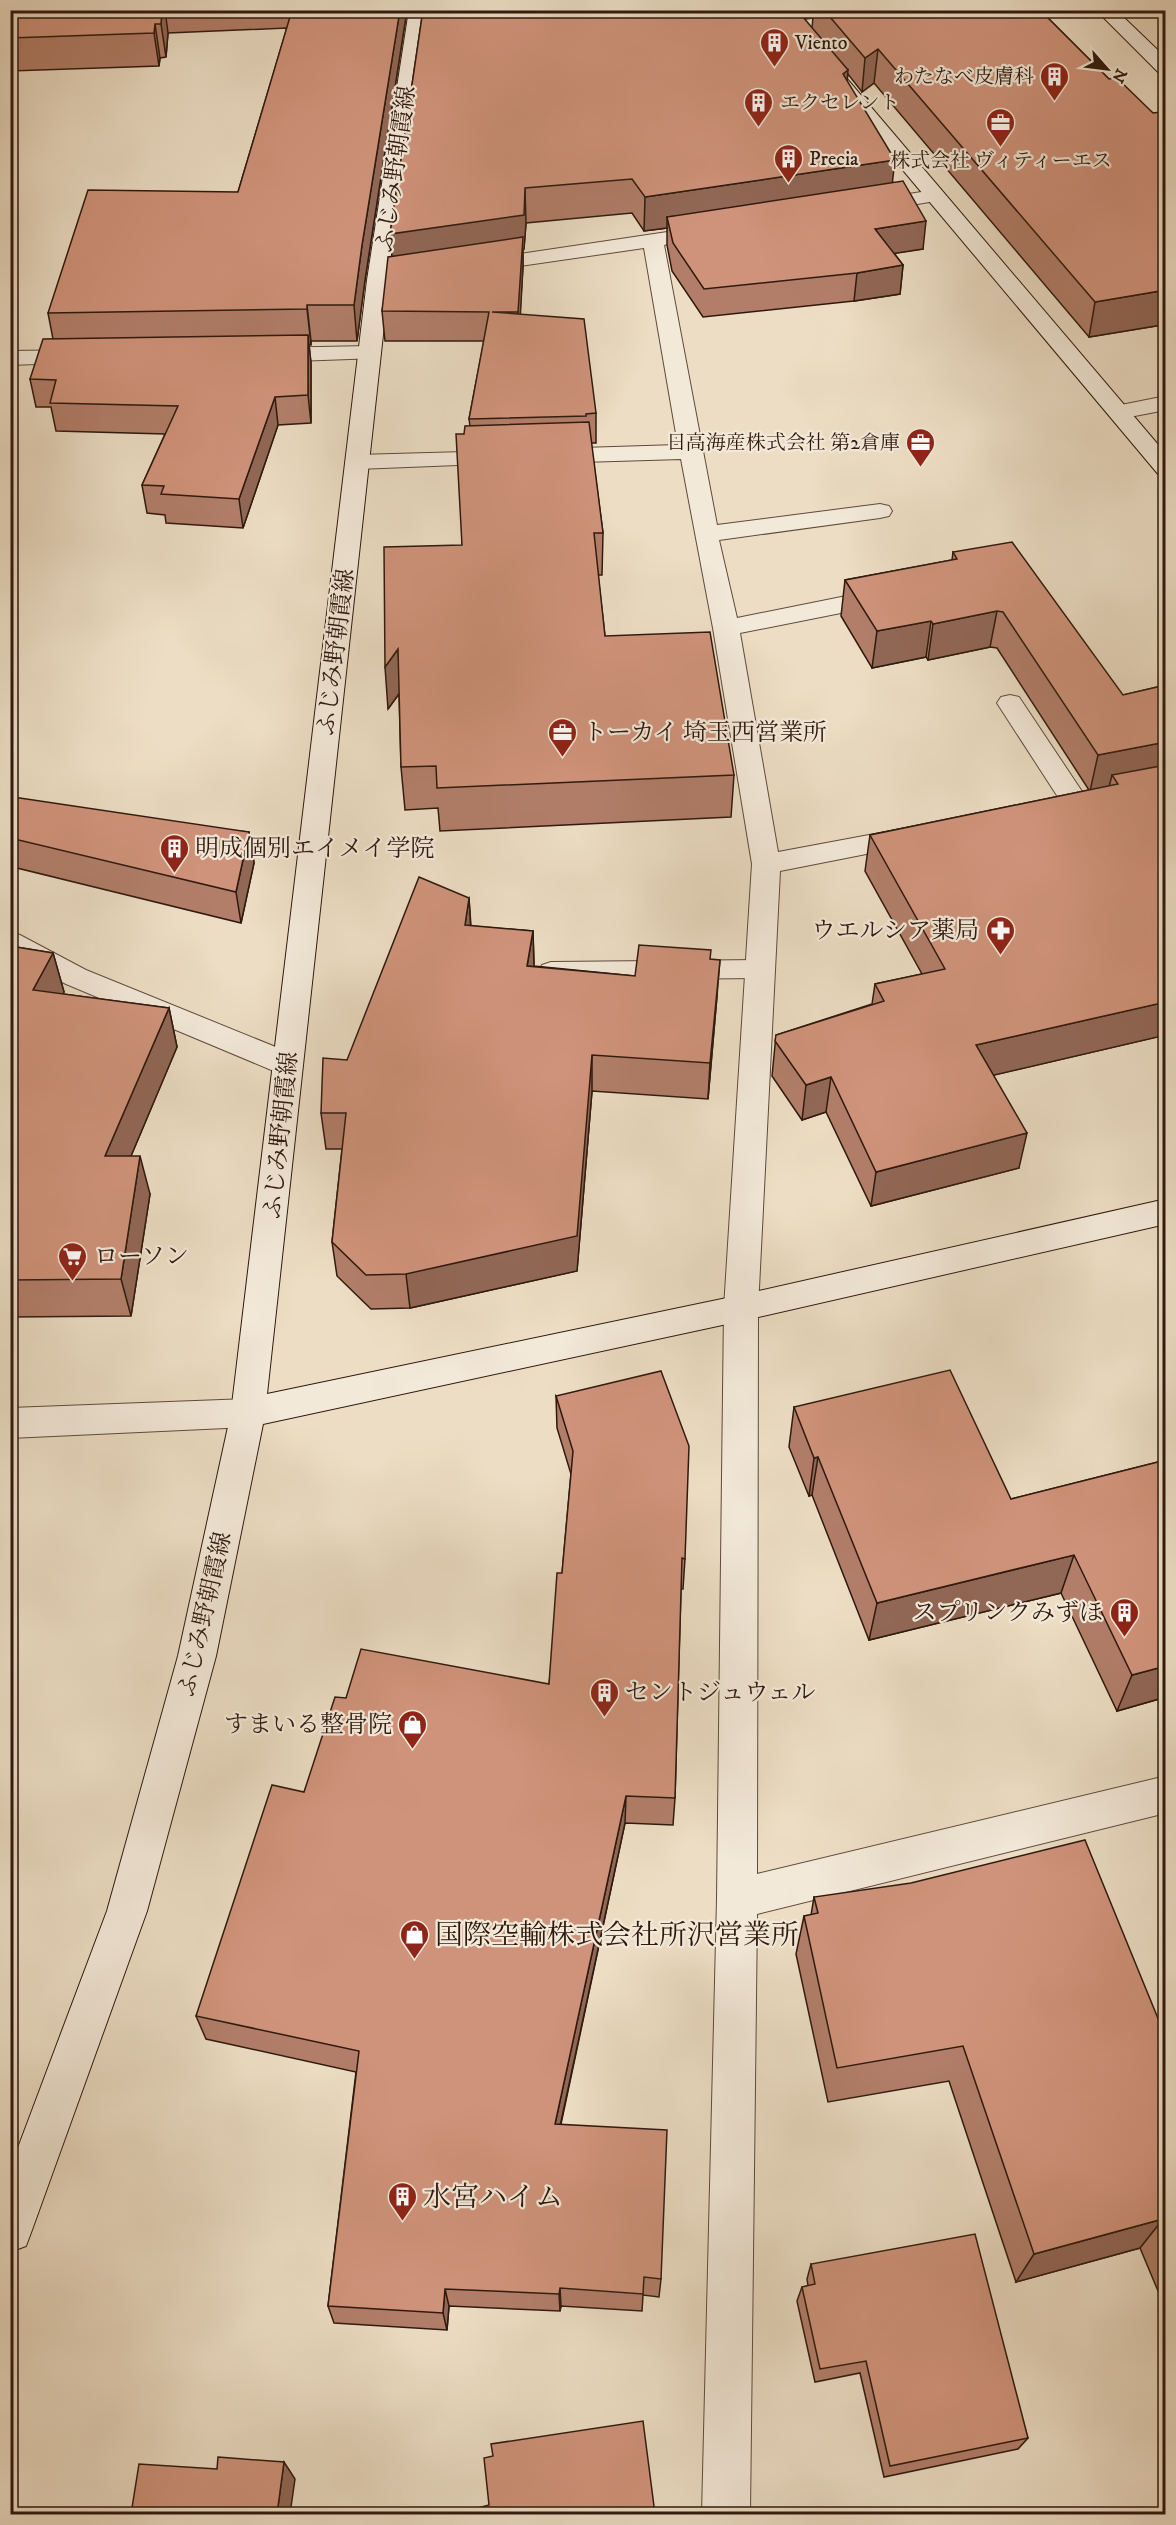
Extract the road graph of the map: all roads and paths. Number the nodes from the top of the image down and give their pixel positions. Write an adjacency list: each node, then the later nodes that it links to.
1 (418, 10): 14 (street, ふじみ野朝霞線)
2 (781, 10): 5 (street)
3 (912, 10): 5 (street)
4 (1105, 10): 7 (street)
5 (794, 27): 6 (street)
6 (809, 45)
7 (1166, 69)
8 (831, 71): 9 (street)
9 (934, 196): 10 (street); 19 (street)
10 (852, 209)
11 (688, 235): 12 (street)
12 (653, 240): 13 (street); 20 (street)
13 (459, 269)
14 (370, 353): 15 (street); 21 (street, ふじみ野朝霞線)
15 (250, 355)
16 (106, 356): 17 (street)
17 (10, 358)
18 (1166, 403): 19 (street)
19 (1119, 412): 22 (street)
20 (691, 452): 21 (street); 24 (street)
21 (357, 462): 34 (street, ふじみ野朝霞線)
22 (1166, 469)
23 (880, 511): 24 (street)
24 (706, 534): 26 (street)
25 (906, 592): 26 (street)
26 (726, 628): 30 (street)
27 (1010, 703): 28 (street)
28 (1077, 805)
29 (939, 831): 30 (street)
30 (766, 864): 32 (street)
31 (10, 942): 34 (street)
32 (760, 969): 33 (lane); 36 (street)
33 (550, 971)
34 (287, 1064): 37 (street, ふじみ野朝霞線)
35 (1166, 1211): 36 (street)
36 (741, 1308): 37 (street); 40 (street)
37 (248, 1413): 38 (street); 41 (street, ふじみ野朝霞線)
38 (10, 1423)
39 (1166, 1794): 40 (street)
40 (737, 1899): 42 (street)
41 (10, 2230)
42 (726, 2514)

